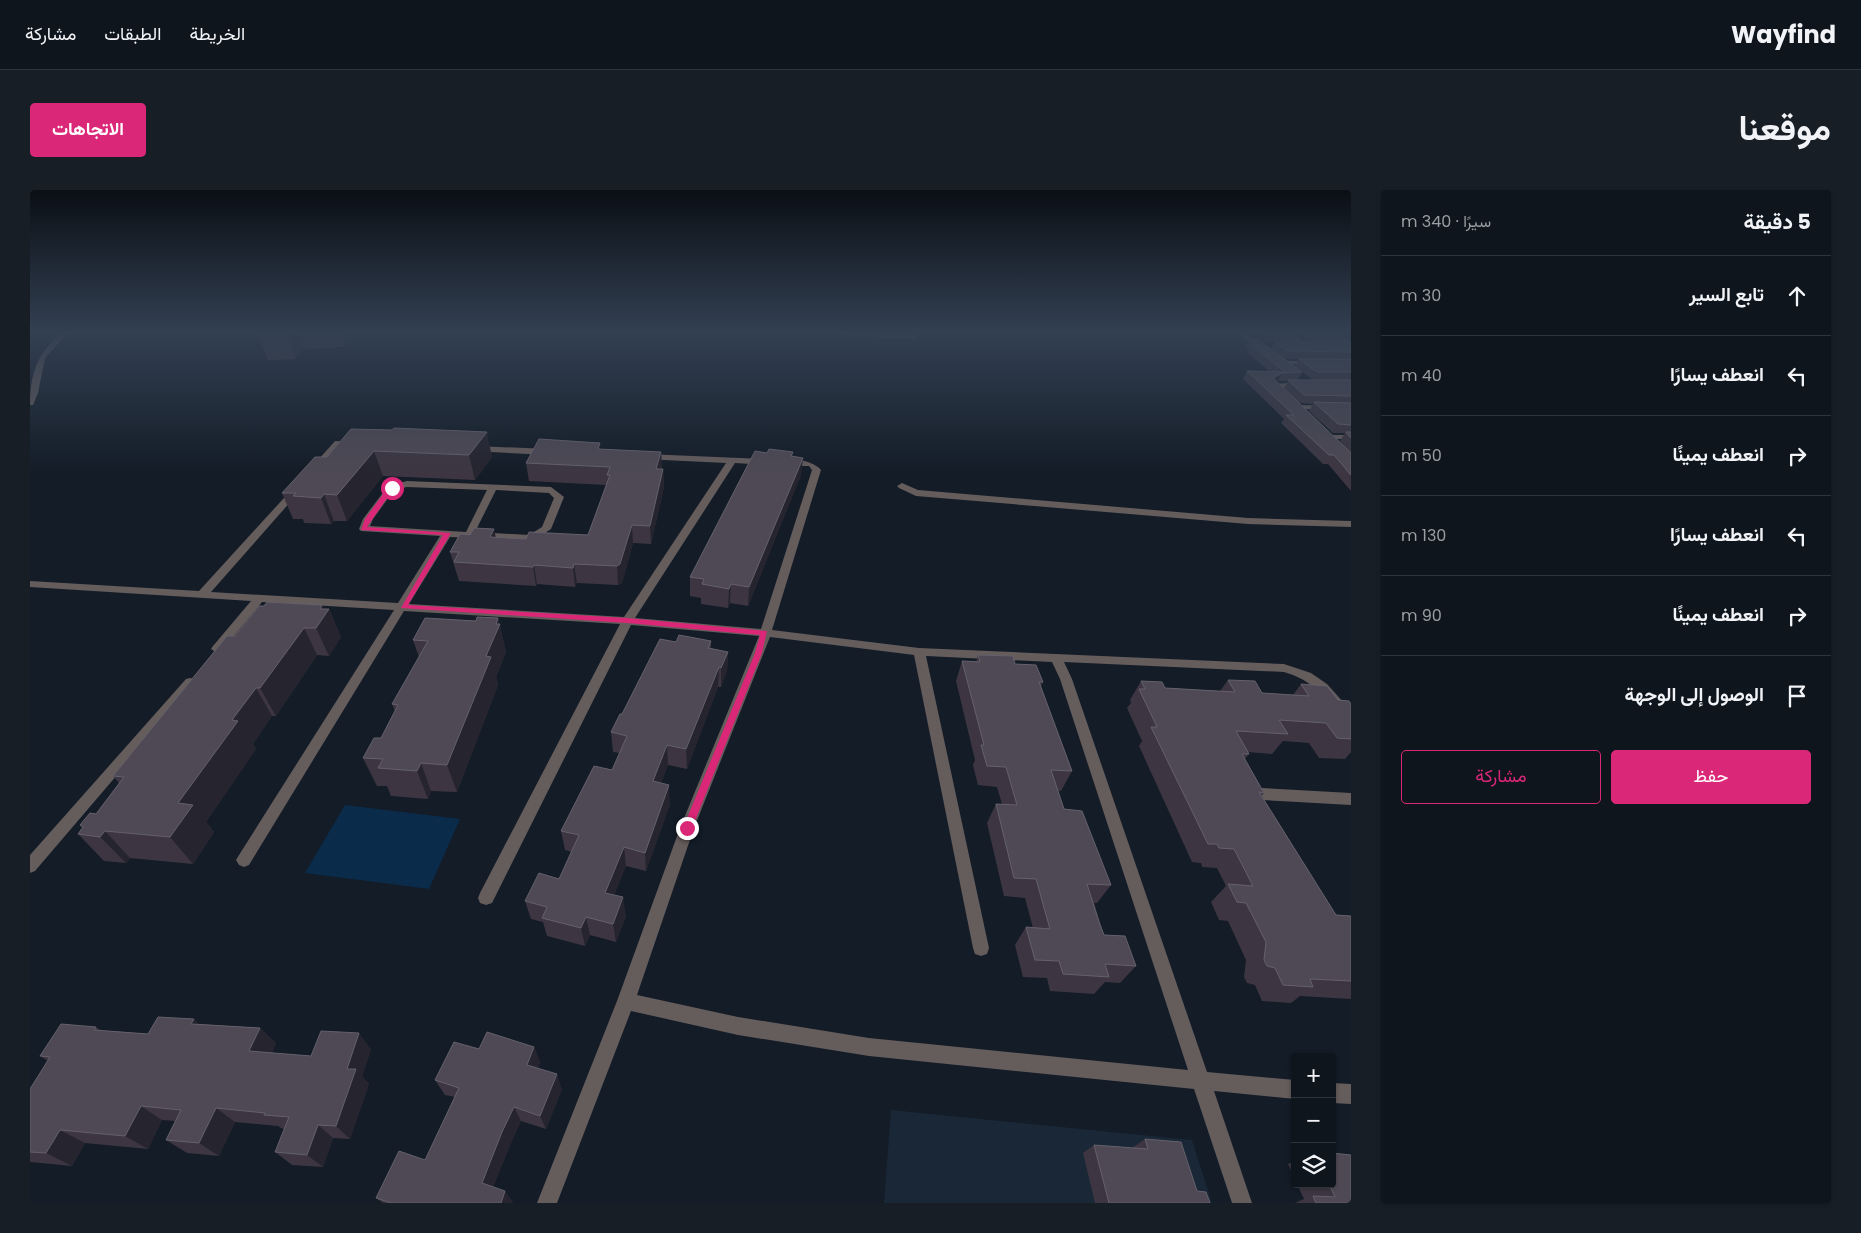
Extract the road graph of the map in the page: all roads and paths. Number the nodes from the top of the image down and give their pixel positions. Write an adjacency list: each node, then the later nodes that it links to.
1 (38, 379): 3 (street)
2 (1303, 379): 4 (street)
3 (30, 403)
4 (1297, 407): 5 (street); 6 (street)
5 (1351, 408)
6 (1310, 419)
7 (1330, 437): 8 (street)
8 (1351, 437)
9 (365, 444): 20 (street)
10 (457, 448): 11 (street)
11 (565, 453)
12 (634, 456): 13 (street)
13 (732, 461): 23 (street); 24 (street)
14 (902, 486): 16 (street)
15 (493, 488): 17 (street); 18 (street); 18 (street)
16 (1351, 524)
17 (447, 533): 18 (street); 22 (street)
18 (469, 534)
19 (30, 584): 20 (street)
20 (202, 595): 21 (street)
21 (258, 599): 22 (street); 27 (street)
22 (403, 607): 23 (street); 32 (street)
23 (627, 621): 24 (street); 34 (street)
24 (764, 632): 25 (street); 36 (street)
25 (919, 652): 26 (street); 35 (street)
26 (1056, 658): 29 (street); 37 (street)
27 (209, 659)
28 (196, 674): 33 (street)
29 (1351, 720)
30 (1262, 794): 31 (street)
31 (1351, 799)
32 (244, 860)
33 (30, 866)
34 (486, 898)
35 (981, 948)
36 (626, 1001): 37 (street); 41 (street)
37 (1203, 1082): 38 (street); 42 (street)
38 (1291, 1090)
39 (1336, 1093): 40 (street)
40 (1351, 1094)
41 (547, 1203)
42 (1242, 1203)

